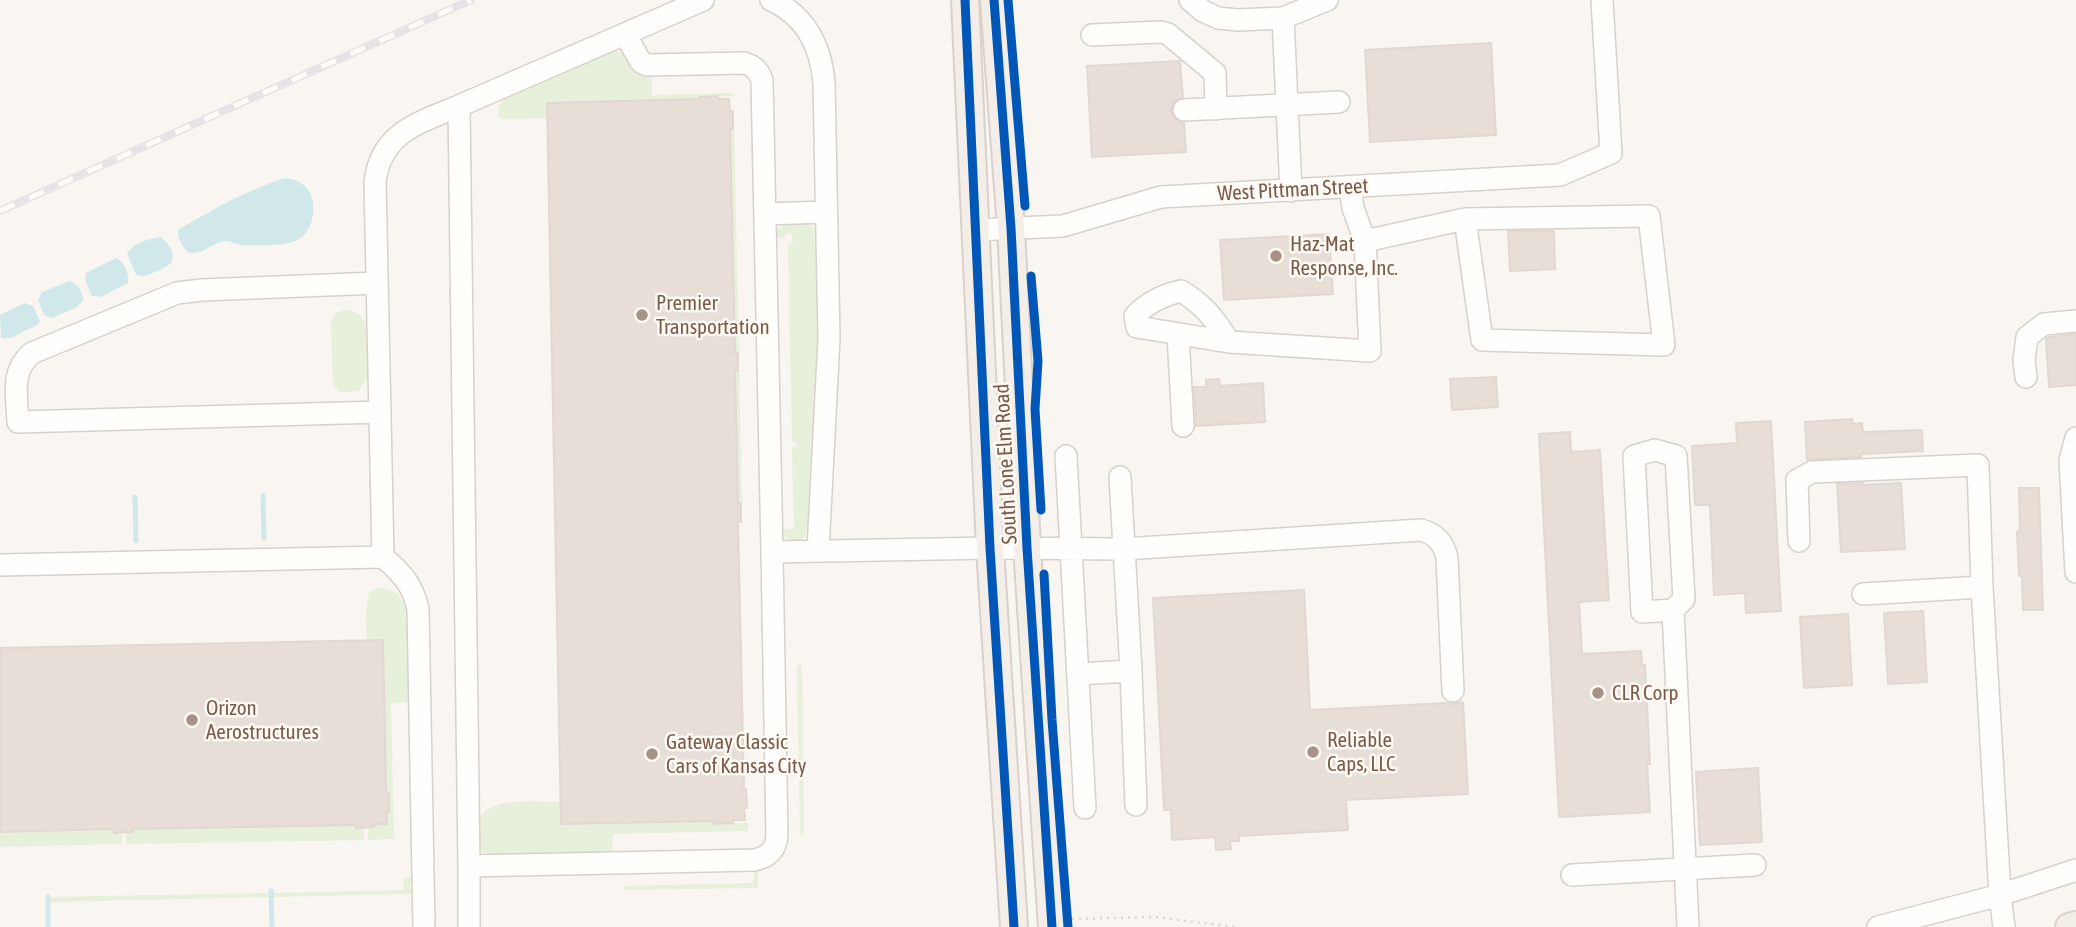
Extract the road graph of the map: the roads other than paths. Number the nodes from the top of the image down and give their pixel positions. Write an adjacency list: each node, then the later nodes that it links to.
1 (703, 0): 9 (street)
2 (771, 0): 18 (street)
3 (964, 0): 22 (main road, South Lone Elm Road)
4 (995, 0): 21 (main road, South Lone Elm Road)
5 (1191, 0): 8 (street)
6 (1327, 0): 8 (street)
7 (1602, 0): 16 (street, West Pittman Street)
8 (1283, 18): 13 (street)
9 (625, 34): 12 (street); 19 (street)
10 (1092, 35): 14 (street)
11 (1339, 102): 13 (street)
12 (459, 106): 24 (street); 53 (street)
13 (1288, 106): 14 (street); 17 (street)
14 (1216, 109): 15 (street)
15 (1184, 110)
16 (1350, 187): 17 (street, West Pittman Street); 23 (street)
17 (1292, 191): 21 (street, West Pittman Street)
18 (826, 212): 19 (street); 39 (street)
19 (765, 214): 40 (street)
20 (1465, 219): 20 (street); 23 (street)
21 (1011, 228): 22 (street, West Pittman Street); 36 (main road, South Lone Elm Road)
22 (975, 230): 35 (main road, South Lone Elm Road)
23 (1365, 241): 27 (street)
24 (377, 284): 29 (street); 29 (street)
25 (2076, 321): 28 (street)
26 (1178, 334): 27 (street); 27 (street); 30 (street)
27 (1229, 342)
28 (2026, 377)
29 (380, 412): 41 (street)
30 (1183, 426)
31 (2076, 438): 43 (street)
32 (1066, 456): 37 (street)
33 (1120, 477): 38 (street)
34 (1799, 541): 44 (street)
35 (990, 548): 36 (street); 39 (street); 62 (main road, South Lone Elm Road)
36 (1027, 548): 37 (street); 58 (main road, South Lone Elm Road)
37 (1072, 549): 38 (street); 48 (street)
38 (1124, 549): 47 (street); 49 (street)
39 (818, 550): 40 (street)
40 (772, 552): 53 (street)
41 (383, 557): 42 (street); 60 (street)
42 (0, 565)
43 (2076, 572)
44 (1982, 587): 45 (street); 57 (street)
45 (1863, 594)
46 (1673, 610): 46 (street); 54 (street)
47 (1131, 671): 48 (street); 50 (street)
48 (1078, 674): 51 (street)
49 (1453, 691)
50 (1136, 805)
51 (1085, 808)
52 (1755, 865): 54 (street)
53 (469, 866): 61 (street)
54 (1685, 869): 56 (street); 63 (street)
55 (2076, 870): 57 (street)
56 (1572, 875)
57 (2000, 895): 64 (street); 65 (street)
58 (1063, 920)
59 (2076, 925): 66 (main road)
60 (425, 927)
61 (469, 927)
62 (1014, 927)
63 (1688, 927)
64 (1878, 927)
65 (2004, 927)
66 (2069, 927)

